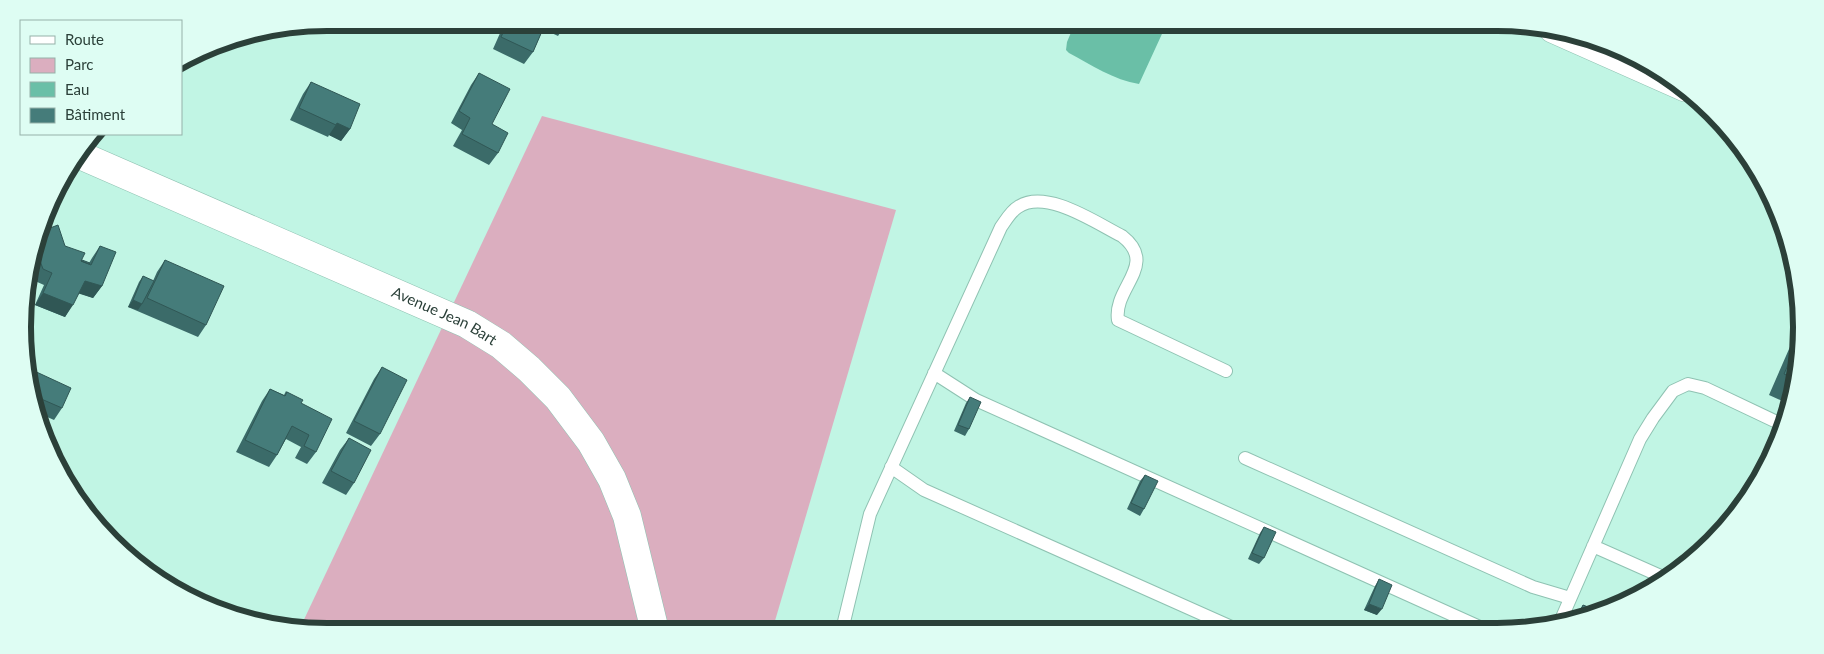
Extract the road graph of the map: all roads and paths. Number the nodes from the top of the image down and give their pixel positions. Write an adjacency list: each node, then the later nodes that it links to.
1 (1585, 45): 2 (street)
2 (1646, 72)
3 (85, 157): 13 (street, Avenue Jean Bart)
4 (1226, 371): 5 (lane)
5 (934, 373): 8 (lane); 16 (lane)
6 (1777, 422): 9 (lane)
7 (1245, 458): 11 (lane)
8 (891, 467): 14 (lane); 15 (lane)
9 (1593, 546): 10 (lane); 11 (lane)
10 (1658, 575)
11 (1570, 598): 12 (lane)
12 (1563, 615)
13 (653, 623)
14 (844, 623)
15 (1222, 623)
16 (1471, 623)

